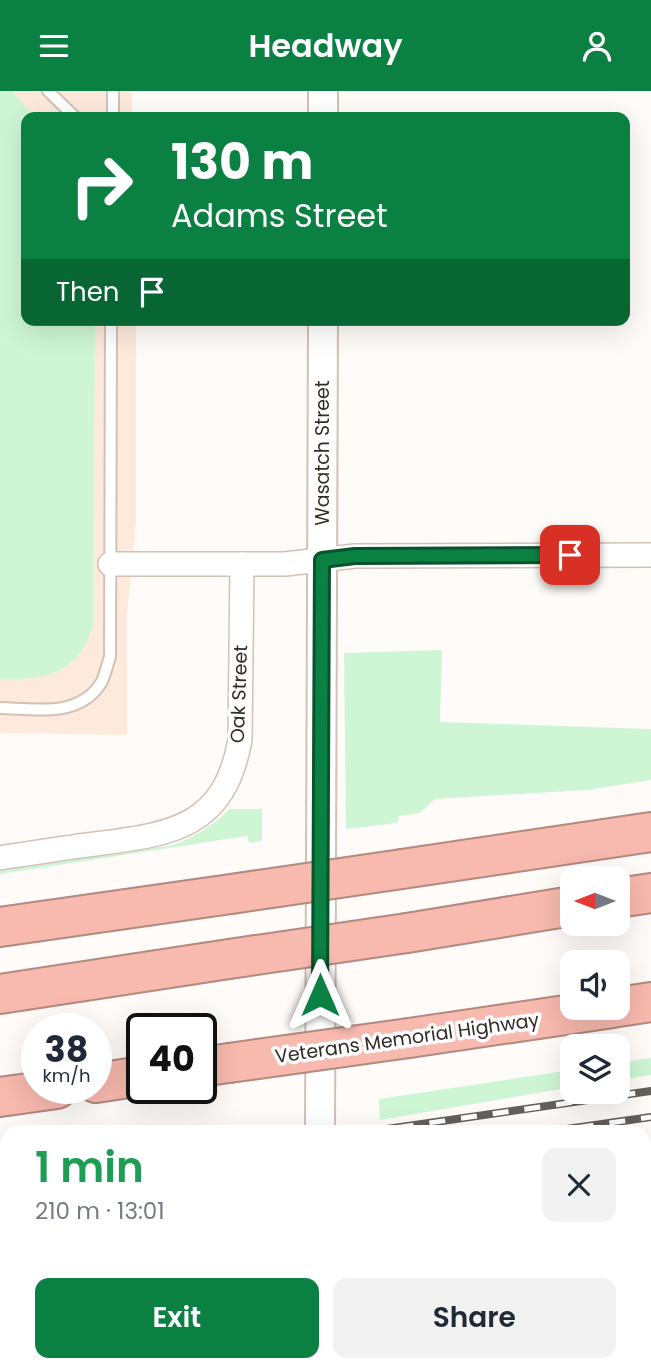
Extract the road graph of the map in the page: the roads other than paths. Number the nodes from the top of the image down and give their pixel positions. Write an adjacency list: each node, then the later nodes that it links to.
1 (48, 91): 4 (lane)
2 (113, 91): 5 (lane)
3 (323, 91): 6 (street)
4 (70, 112)
5 (113, 112)
6 (323, 112)
7 (111, 326): 11 (lane)
8 (323, 326): 10 (street, Wasatch Street)
9 (651, 555): 10 (street)
10 (322, 560): 12 (street); 27 (street, Wasatch Street)
11 (110, 564): 12 (street); 13 (lane)
12 (242, 564): 15 (street, Oak Street)
13 (0, 708)
14 (651, 832): 19 (highway, bridge)
15 (0, 858)
16 (651, 893): 17 (highway)
17 (630, 896)
18 (560, 908): 20 (highway, bridge)
19 (0, 927)
20 (0, 994)
21 (651, 1002): 22 (highway, Veterans Memorial Highway)
22 (630, 1006)
23 (560, 1016): 24 (highway, Veterans Memorial Highway, bridge)
24 (217, 1065)
25 (21, 1094): 26 (highway)
26 (0, 1097)
27 (320, 1125)

